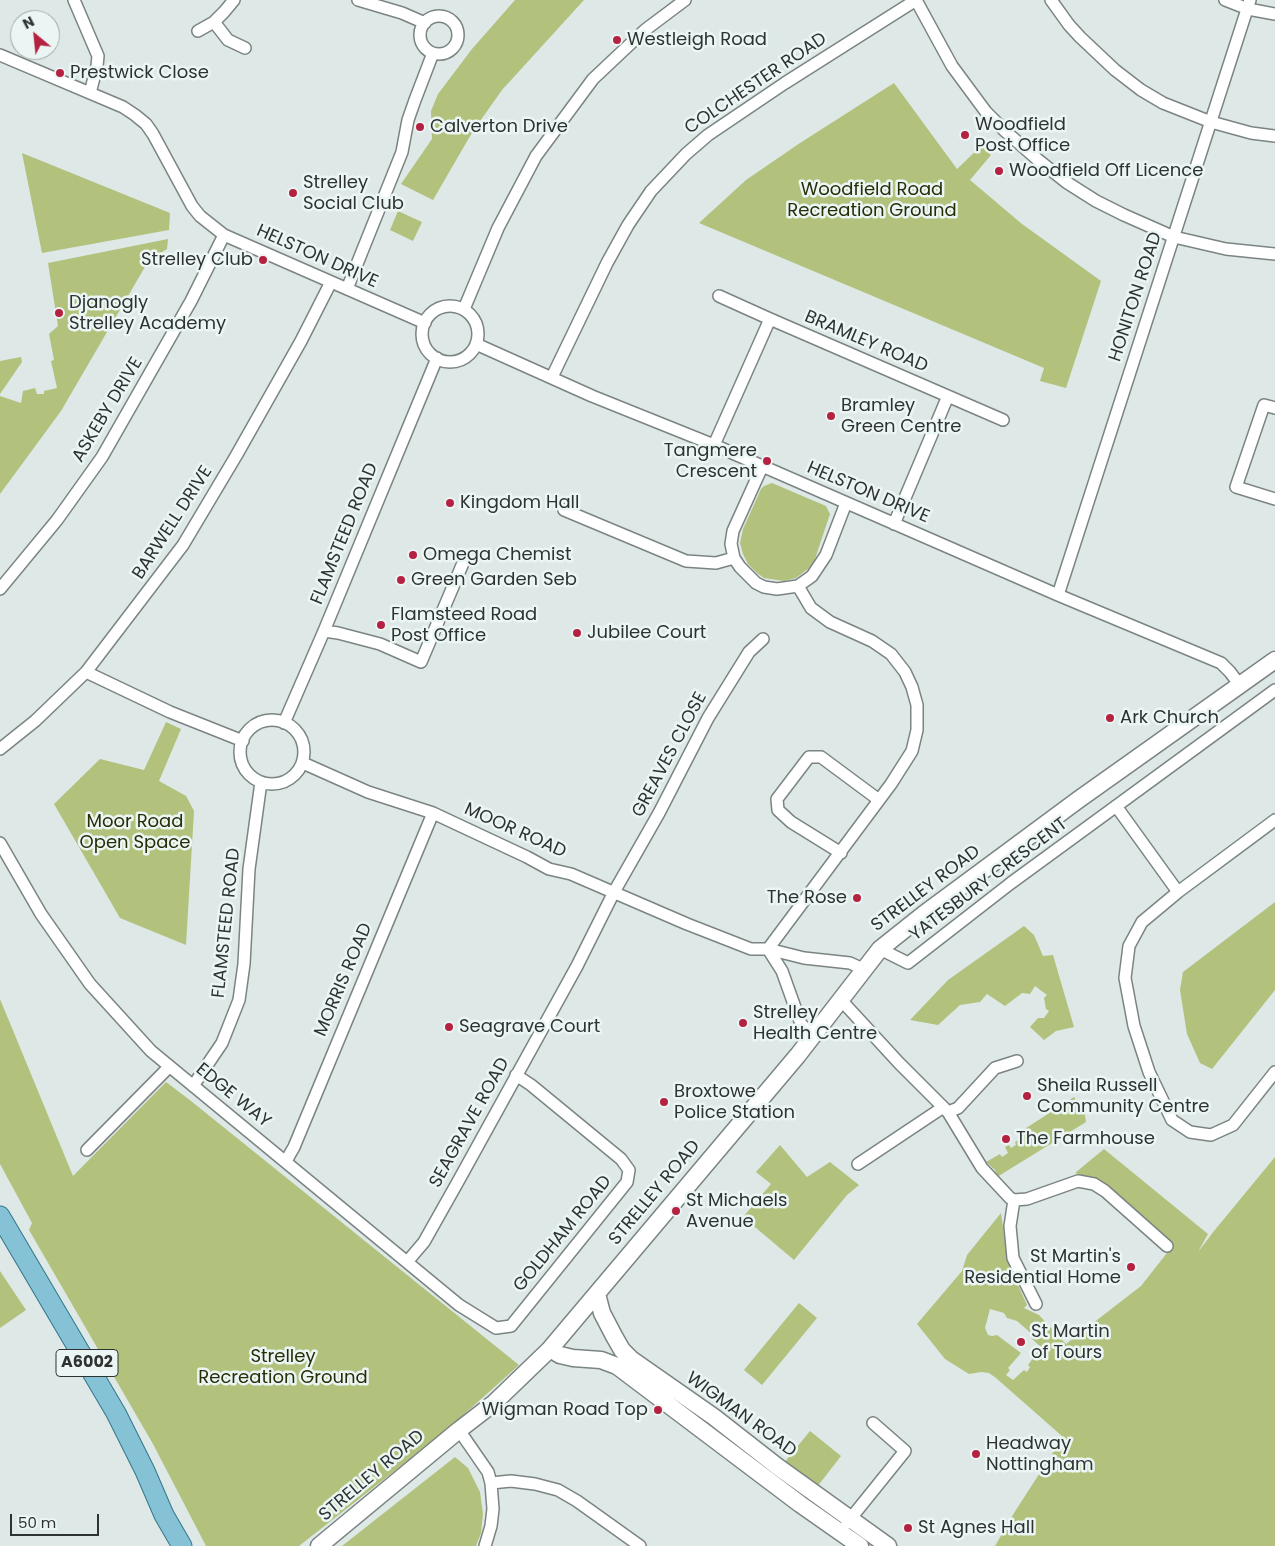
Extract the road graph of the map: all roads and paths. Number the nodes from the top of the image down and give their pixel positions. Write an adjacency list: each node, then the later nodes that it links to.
1 (234, 0): 10 (street)
2 (358, 0): 11 (street)
3 (685, 0): 25 (street)
4 (916, 0): 20 (street); 30 (street, COLCHESTER ROAD)
5 (1051, 0): 17 (street)
6 (1225, 0): 7 (street)
7 (1249, 4): 9 (street); 17 (street, HONITON ROAD)
8 (73, 7): 16 (street)
9 (1275, 14)
10 (214, 22): 12 (street); 13 (street)
11 (425, 23): 14 (street); 14 (street)
12 (198, 31)
13 (245, 48)
14 (434, 53): 23 (street)
15 (0, 55): 16 (street, HELSTON DRIVE)
16 (90, 93): 19 (street, HELSTON DRIVE)
17 (1211, 122): 18 (street); 20 (street, HONITON ROAD)
18 (1275, 136)
19 (224, 235): 22 (street, HELSTON DRIVE); 43 (street, ASKEBY DRIVE)
20 (1174, 237): 21 (street); 44 (street, HONITON ROAD)
21 (1275, 254)
22 (331, 282): 23 (street, HELSTON DRIVE); 48 (street, BARWELL DRIVE)
23 (347, 289): 27 (street, HELSTON DRIVE)
24 (719, 296): 26 (street, BRAMLEY ROAD)
25 (464, 309): 27 (street); 28 (street)
26 (770, 320): 31 (street, BRAMLEY ROAD); 34 (street)
27 (425, 323): 29 (street)
28 (476, 344): 29 (street); 30 (street, HELSTON DRIVE)
29 (437, 358): 45 (street, FLAMSTEED ROAD)
30 (552, 377): 34 (street, HELSTON DRIVE)
31 (948, 396): 33 (street, BRAMLEY ROAD); 39 (street)
32 (1275, 408): 36 (street)
33 (1003, 420)
34 (714, 445): 35 (street, HELSTON DRIVE)
35 (762, 467): 37 (street, HELSTON DRIVE); 40 (street)
36 (1275, 499)
37 (846, 503): 39 (street, HELSTON DRIVE); 42 (street)
38 (564, 510): 40 (street)
39 (894, 524): 44 (street, HELSTON DRIVE)
40 (734, 558): 42 (street)
41 (463, 563): 45 (street)
42 (798, 586): 56 (street)
43 (0, 589)
44 (1058, 595): 49 (street, HELSTON DRIVE)
45 (324, 631): 51 (street, FLAMSTEED ROAD)
46 (763, 639): 62 (street, GREAVES CLOSE)
47 (1275, 660): 49 (main road, STRELLEY ROAD)
48 (86, 672): 52 (street); 53 (street, BARWELL DRIVE)
49 (1238, 684): 65 (main road, STRELLEY ROAD)
50 (1275, 690): 57 (street, YATESBURY CRESCENT)
51 (284, 723): 52 (street); 54 (street)
52 (243, 741): 55 (street)
53 (0, 749)
54 (303, 763): 55 (street); 58 (street, MOOR ROAD)
55 (261, 782): 73 (street, FLAMSTEED ROAD)
56 (879, 800): 61 (street); 61 (street)
57 (1116, 806): 63 (street); 65 (street, YATESBURY CRESCENT)
58 (433, 813): 62 (street, MOOR ROAD); 76 (street, MORRIS ROAD)
59 (1275, 820): 63 (street)
60 (0, 842): 70 (street, EDGE WAY)
61 (840, 853): 64 (street)
62 (614, 892): 64 (street, MOOR ROAD); 72 (street, SEAGRAVE ROAD)
63 (1178, 892): 71 (street)
64 (768, 949): 66 (street, MOOR ROAD); 68 (street)
65 (880, 949): 66 (main road, STRELLEY ROAD)
66 (863, 969): 67 (main road, STRELLEY ROAD)
67 (841, 1000): 68 (main road, STRELLEY ROAD); 74 (street)
68 (813, 1036): 82 (main road, STRELLEY ROAD)
69 (1017, 1061): 74 (street)
70 (169, 1067): 73 (street, EDGE WAY); 75 (street)
71 (1275, 1072)
72 (516, 1075): 81 (street, SEAGRAVE ROAD); 84 (street, GOLDHAM ROAD)
73 (193, 1086): 76 (street, EDGE WAY)
74 (945, 1110): 77 (street); 78 (street)
75 (87, 1150)
76 (286, 1161): 81 (street, EDGE WAY)
77 (858, 1164)
78 (1014, 1200): 80 (street); 83 (street)
79 (0, 1216): 89 (main road, A6002)
80 (1167, 1246)
81 (407, 1262): 84 (street, EDGE WAY)
82 (597, 1294): 85 (main road, STRELLEY ROAD); 90 (main road, WIGMAN ROAD)
83 (1036, 1304)
84 (496, 1328)
85 (550, 1349): 87 (main road, STRELLEY ROAD); 91 (main road, WIGMAN ROAD)
86 (873, 1423): 90 (street)
87 (459, 1430): 88 (street); 95 (main road, STRELLEY ROAD)
88 (491, 1483): 92 (street); 96 (street)
89 (164, 1515): 93 (main road, A6002); 94 (main road, A6002)
90 (850, 1519): 91 (street); 98 (main road, WIGMAN ROAD)
91 (841, 1533): 97 (main road, WIGMAN ROAD)
92 (634, 1544)
93 (172, 1546)
94 (182, 1546)
95 (319, 1546)
96 (486, 1546)
97 (860, 1546)
98 (888, 1546)

